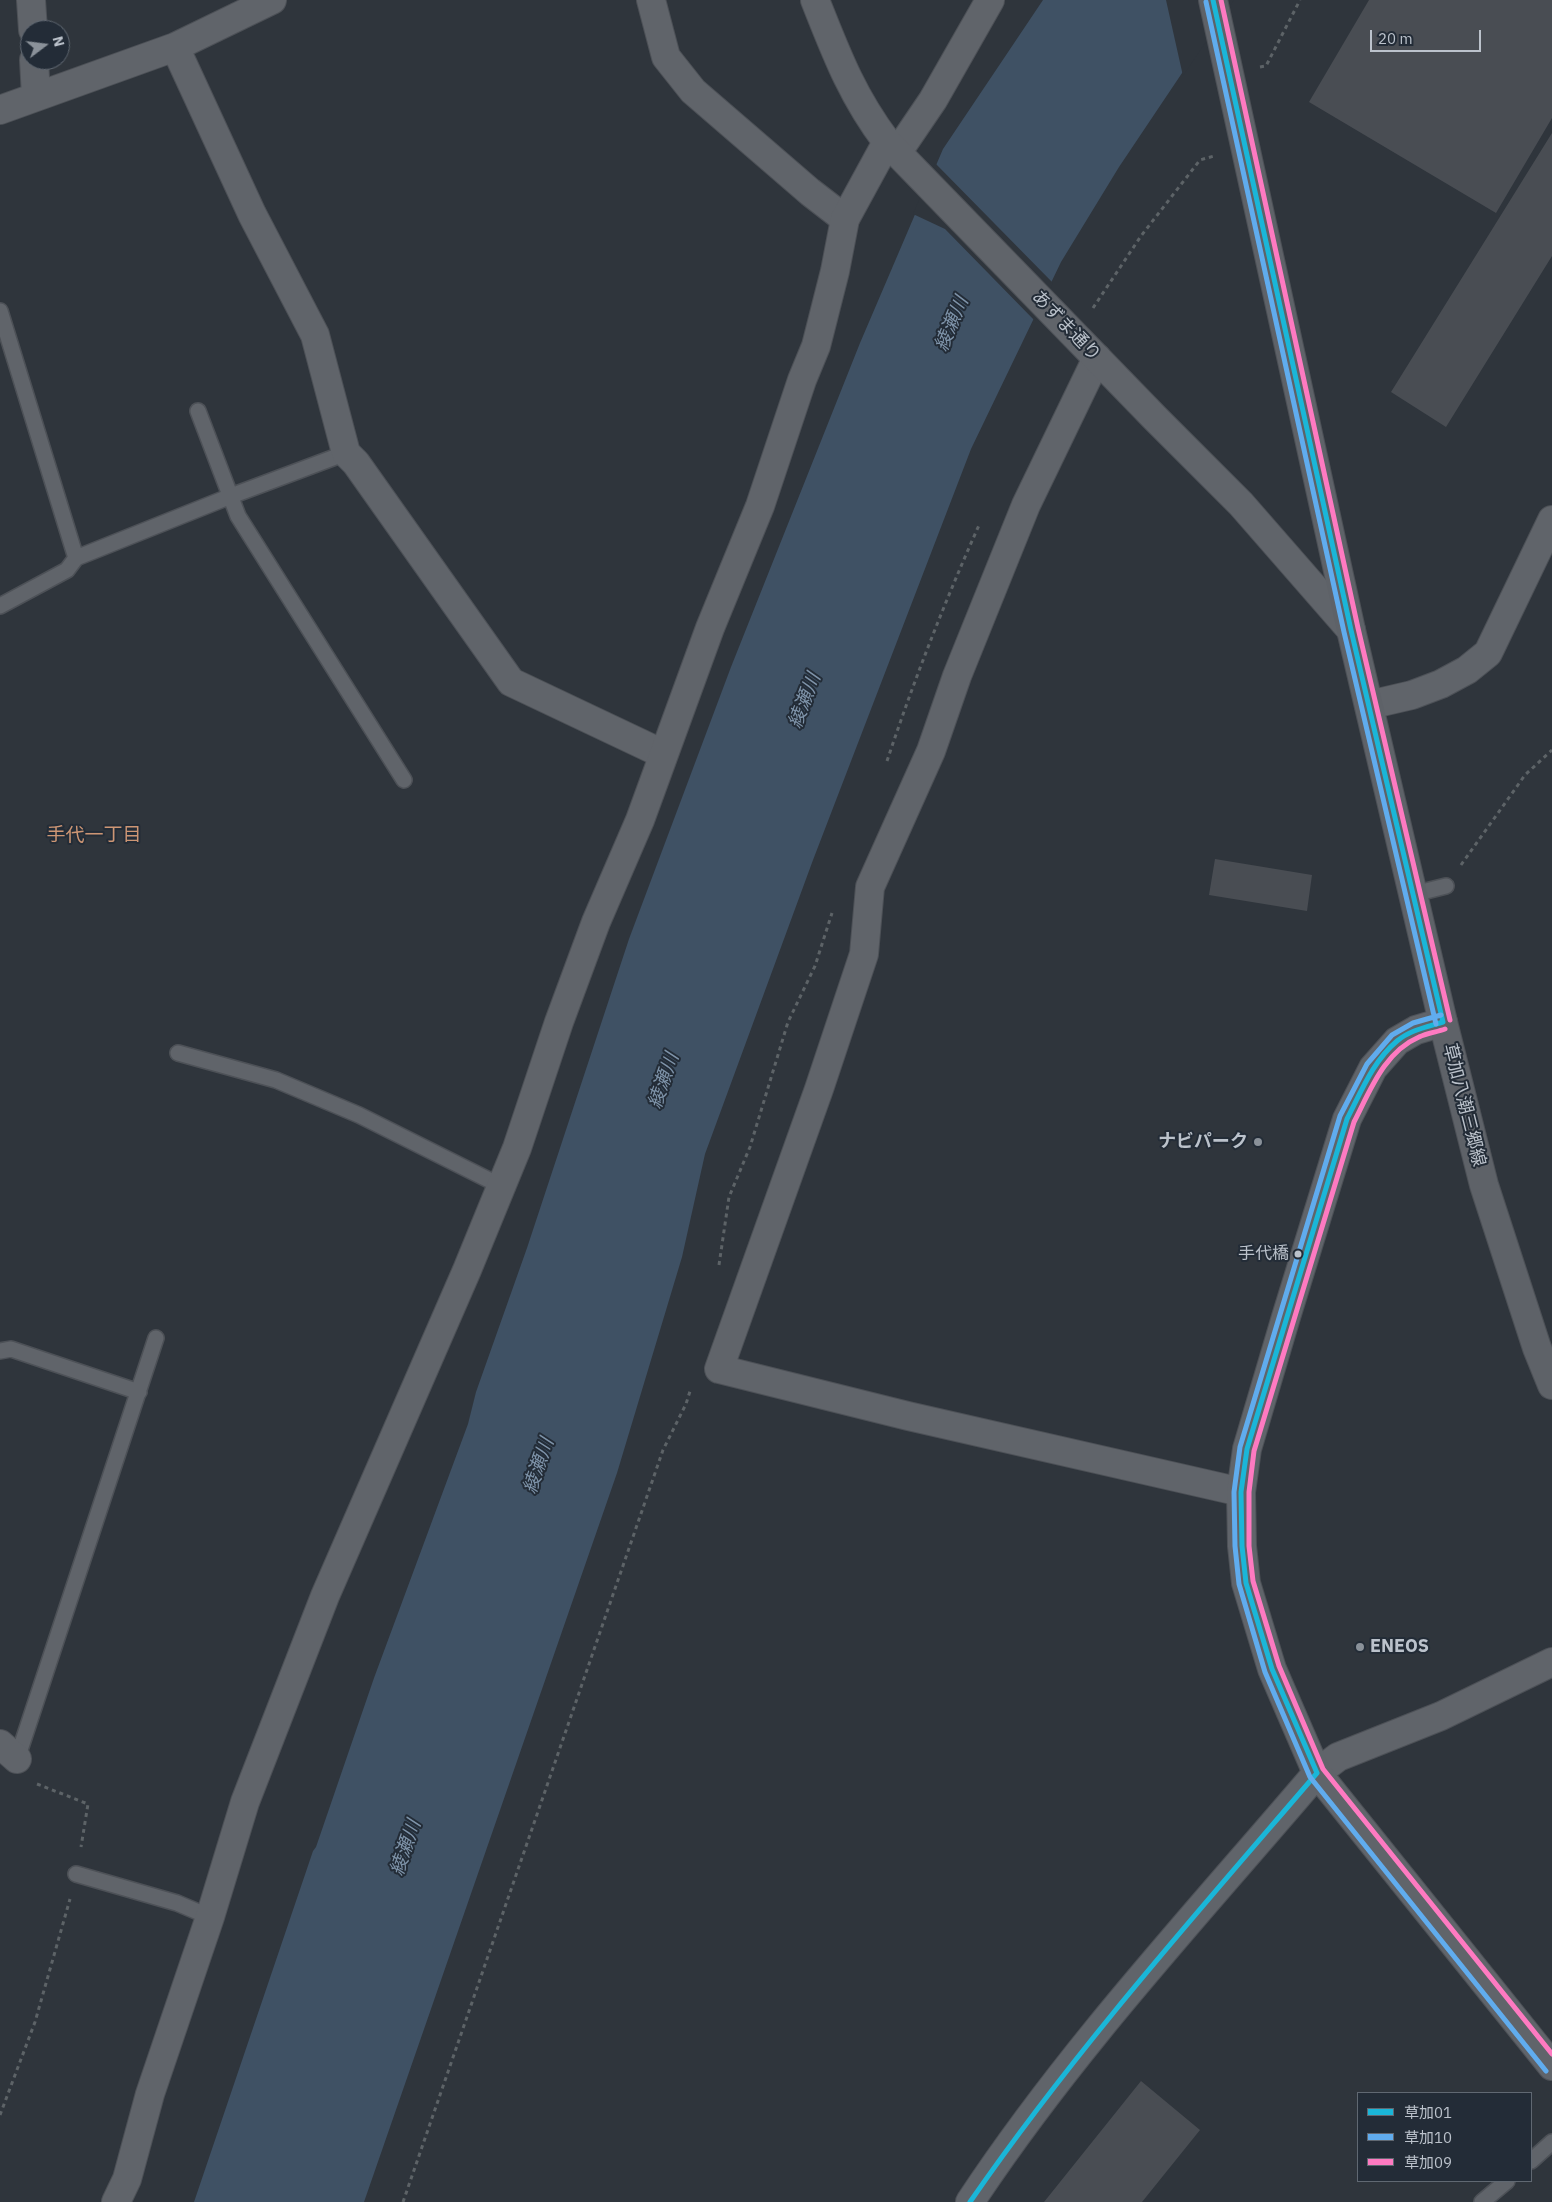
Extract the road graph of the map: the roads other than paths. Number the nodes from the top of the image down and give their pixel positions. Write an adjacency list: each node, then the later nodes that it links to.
1 (31, 0): 7 (street)
2 (272, 0): 8 (street)
3 (651, 0): 13 (street)
4 (815, 0): 12 (street, あずま通り)
5 (990, 0): 12 (street)
6 (1213, 0): 22 (main road, 草加八潮三郷線)
7 (32, 20)
8 (175, 47): 10 (street); 17 (street)
9 (35, 70): 10 (street)
10 (36, 96): 11 (street)
11 (0, 110)
12 (892, 148): 13 (street); 15 (street, あずま通り)
13 (845, 219): 24 (street)
14 (0, 311): 20 (lane)
15 (1082, 343): 22 (street, あずま通り); 35 (street)
16 (198, 411): 18 (lane)
17 (346, 454): 18 (lane); 24 (street)
18 (231, 496): 20 (lane); 25 (lane)
19 (1552, 520): 23 (street)
20 (76, 558): 21 (lane)
21 (0, 606)
22 (1351, 630): 23 (main road, 草加八潮三郷線)
23 (1369, 705): 27 (main road, 草加八潮三郷線)
24 (663, 754): 30 (street)
25 (404, 780)
26 (1446, 886): 27 (lane)
27 (1414, 894): 28 (main road, 草加八潮三郷線)
28 (1443, 1022): 33 (main road, 草加八潮三郷線); 35 (street)
29 (178, 1053): 30 (lane)
30 (501, 1186): 40 (street)
31 (156, 1338): 34 (lane)
32 (0, 1350): 34 (lane)
33 (1552, 1385)
34 (139, 1392): 37 (lane)
35 (1241, 1492): 38 (street)
36 (1552, 1662): 38 (street)
37 (9, 1751)
38 (1317, 1774): 41 (street); 46 (street)
39 (76, 1874): 40 (lane)
40 (210, 1918): 45 (street)
41 (1552, 2066)
42 (1552, 2142): 43 (lane)
43 (1532, 2160)
44 (1506, 2182): 47 (lane)
45 (116, 2202)
46 (970, 2202)
47 (1482, 2202)

